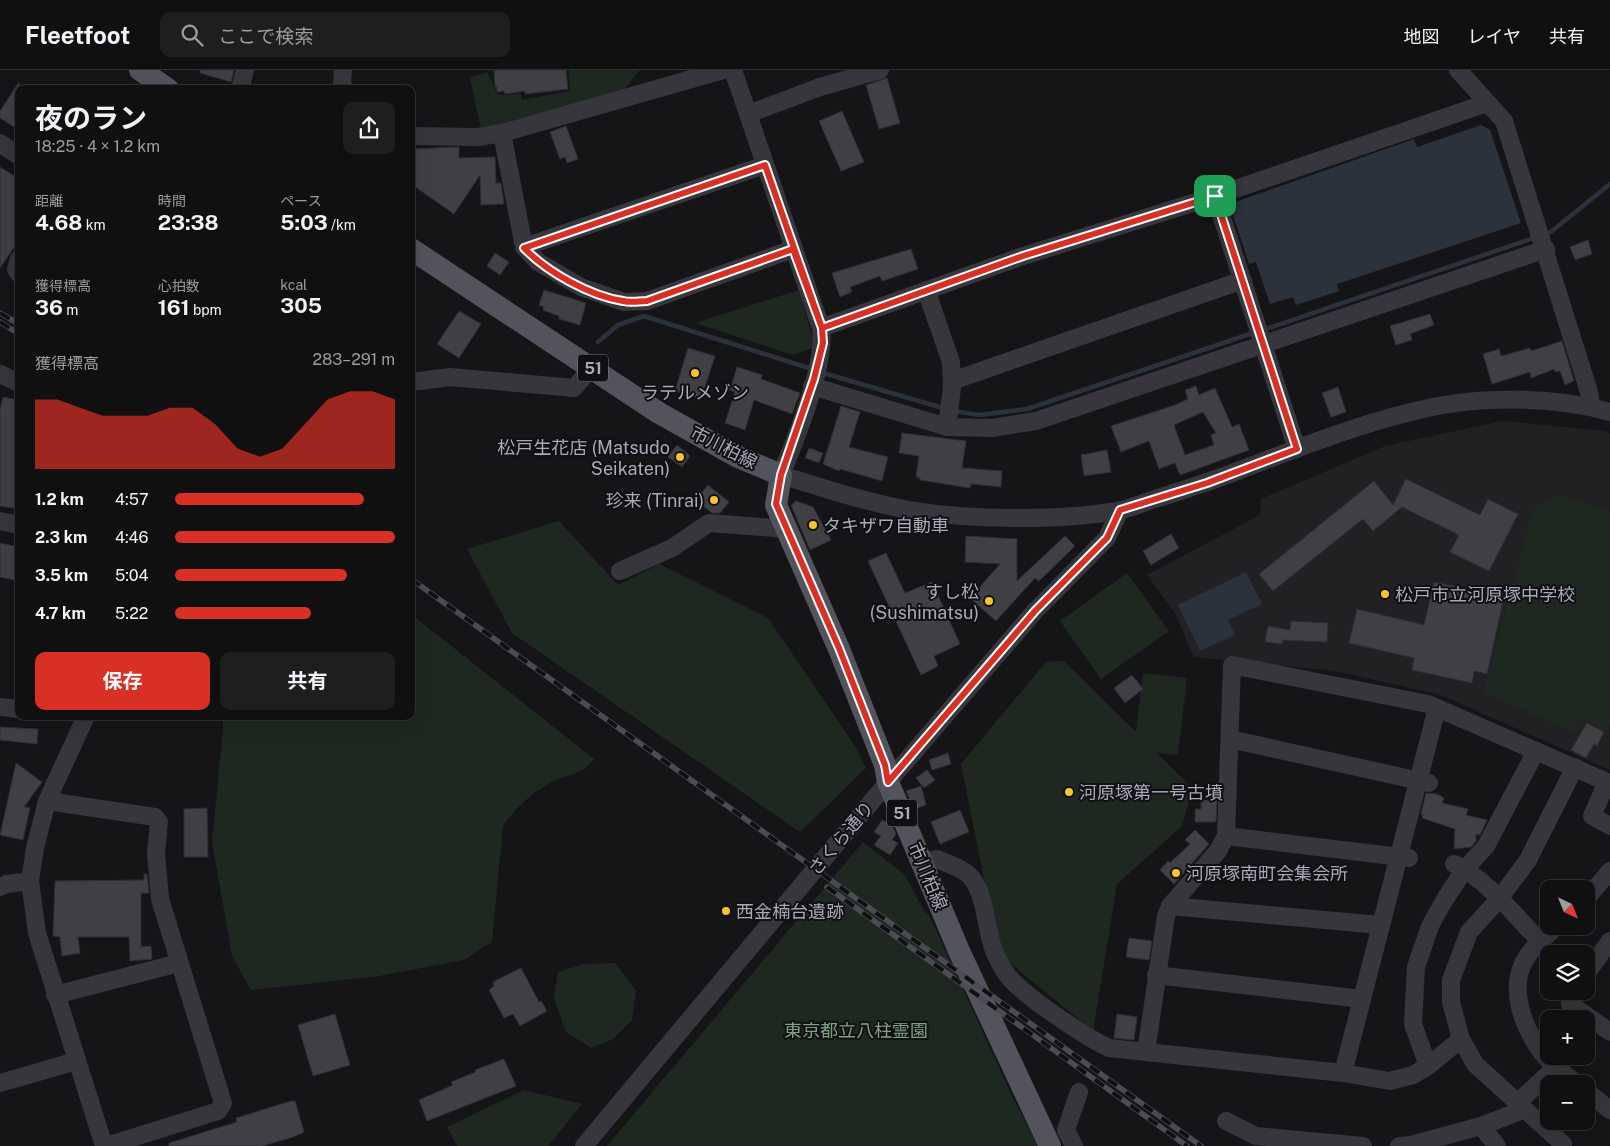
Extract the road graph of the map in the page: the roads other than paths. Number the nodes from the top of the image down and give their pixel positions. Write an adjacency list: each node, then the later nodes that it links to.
1 (140, 70): 8 (main road)
2 (245, 70): 9 (street)
3 (343, 70): 10 (street)
4 (723, 70): 13 (street)
5 (732, 70): 12 (street)
6 (880, 70): 12 (street)
7 (1457, 70): 11 (street)
8 (162, 85)
9 (241, 85)
10 (343, 85)
11 (1487, 103): 18 (street); 19 (street)
12 (748, 114): 17 (street)
13 (502, 133): 14 (street); 20 (street)
14 (415, 136)
15 (0, 143): 16 (street)
16 (15, 153)
17 (765, 165): 20 (street); 21 (street)
18 (1215, 196): 23 (street); 24 (street)
19 (1545, 246): 26 (street); 33 (street)
20 (524, 248): 21 (street)
21 (793, 249): 25 (street)
22 (415, 252): 27 (main road, 市川柏線 / 51)
23 (1242, 280): 26 (street); 30 (street)
24 (926, 290): 25 (street); 30 (street)
25 (822, 328): 29 (street)
26 (1259, 335): 35 (street); 36 (street)
27 (592, 367): 32 (street); 37 (main road, 市川柏線 / 51)
28 (0, 374): 31 (street)
29 (814, 376): 35 (street); 37 (street)
30 (952, 380): 35 (street)
31 (15, 381)
32 (415, 381)
33 (1591, 406): 34 (street); 36 (street)
34 (1610, 412)
35 (948, 416)
36 (1297, 449): 38 (street)
37 (781, 475): 38 (street); 41 (main road, 市川柏線 / 51)
38 (1120, 510): 50 (street, さくら通り)
39 (0, 521): 40 (street)
40 (15, 524)
41 (788, 529): 42 (street); 50 (main road, 市川柏線 / 51)
42 (620, 570)
43 (0, 707): 45 (street)
44 (1437, 708): 47 (street); 48 (street); 51 (street)
45 (15, 709)
46 (81, 720): 52 (street)
47 (1230, 739): 51 (street); 54 (street)
48 (1536, 751): 49 (street); 57 (street)
49 (1575, 767): 53 (street); 62 (street)
50 (888, 782): 56 (main road, 市川柏線 / 51); 90 (street, さくら通り)
51 (1425, 782): 55 (street)
52 (47, 801): 59 (street); 69 (street)
53 (1610, 826)
54 (1226, 836): 55 (street); 63 (street)
55 (1404, 857): 64 (street)
56 (922, 863): 76 (street); 91 (main road, 市川柏線 / 51)
57 (1459, 867): 62 (street); 78 (street)
58 (1610, 871): 61 (street)
59 (30, 881): 60 (street); 71 (street)
60 (0, 887)
61 (1595, 888)
62 (1499, 899): 66 (street); 75 (street)
63 (1170, 906): 64 (street); 70 (street)
64 (1380, 925): 72 (street)
65 (1547, 935): 66 (street)
66 (1540, 941): 79 (street)
67 (1610, 941): 68 (street)
68 (1595, 962)
69 (179, 963): 71 (street); 89 (street)
70 (1156, 975): 72 (street); 76 (street)
71 (55, 995): 77 (street)
72 (1362, 999): 80 (street)
73 (1570, 1000): 74 (street)
74 (1610, 1032)
75 (1461, 1038): 78 (street); 85 (street)
76 (1146, 1052): 80 (street)
77 (76, 1061): 82 (street); 89 (street)
78 (1428, 1066): 80 (street)
79 (1556, 1067): 81 (street); 85 (street)
80 (1343, 1073)
81 (1566, 1075)
82 (0, 1083)
83 (1079, 1092): 92 (street)
84 (1595, 1098): 86 (street)
85 (1519, 1107): 88 (street); 96 (street)
86 (1610, 1110)
87 (1226, 1121): 93 (street)
88 (1481, 1126): 94 (street); 95 (street)
89 (105, 1146)
90 (584, 1146)
91 (1050, 1146)
92 (1074, 1146)
93 (1363, 1146)
94 (1399, 1146)
95 (1497, 1146)
96 (1562, 1146)

